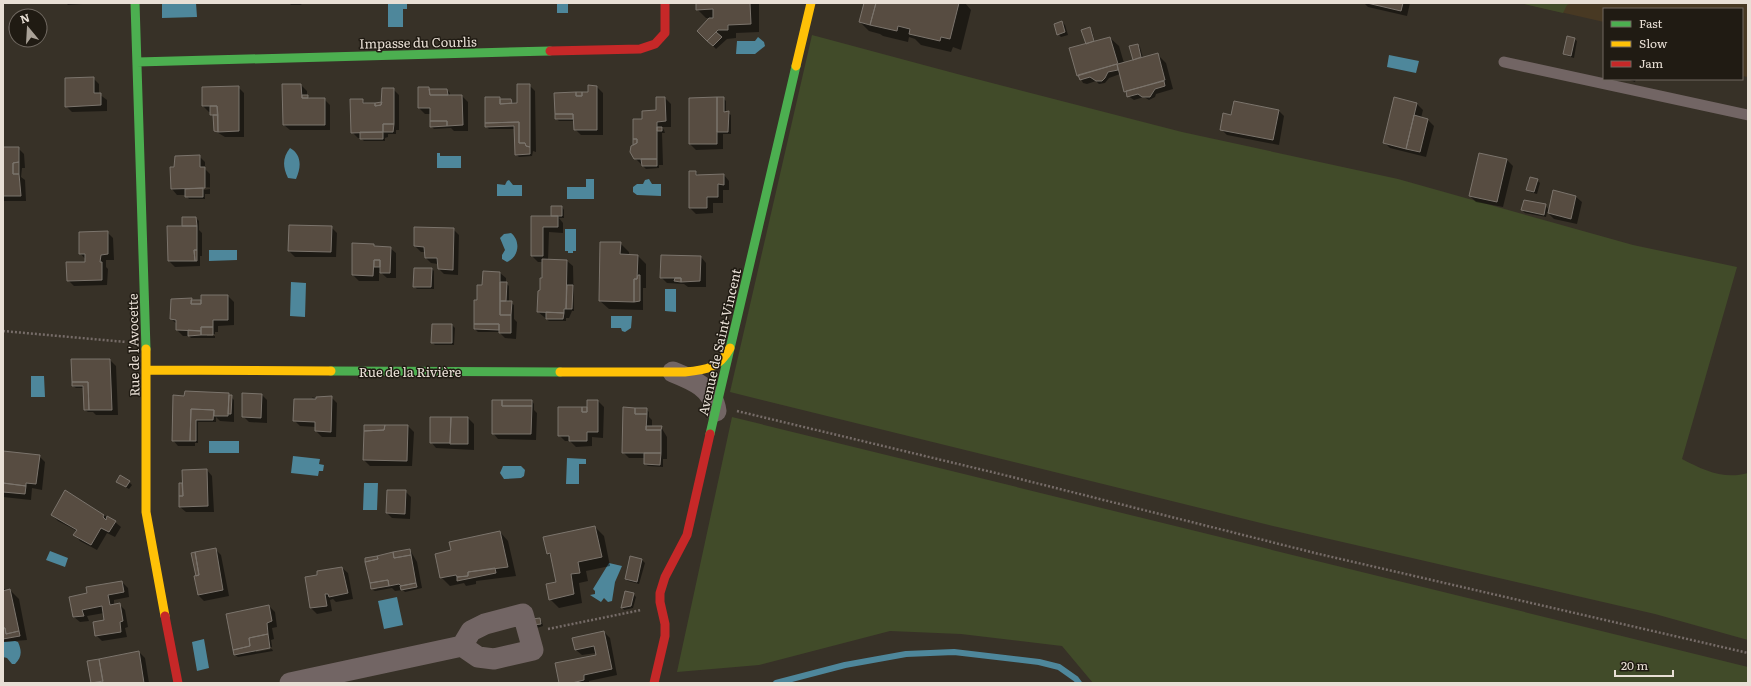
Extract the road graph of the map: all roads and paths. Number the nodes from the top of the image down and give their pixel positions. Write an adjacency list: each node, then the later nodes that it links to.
1 (135, 3): 4 (street, Rue de l'Avocette)
2 (665, 3): 4 (street, Impasse du Courlis)
3 (811, 3): 9 (street, Avenue de Saint-Vincent)
4 (137, 62): 8 (street, Rue de l'Avocette)
5 (1504, 62): 6 (lane)
6 (1748, 115)
7 (3, 331): 8 (path)
8 (147, 344): 10 (street, Rue de l'Avocette)
9 (732, 344): 11 (street, Rue de la Rivière); 12 (street, Avenue de Saint-Vincent)
10 (148, 370): 11 (street, Rue de la Rivière); 17 (street, Rue de l'Avocette)
11 (673, 372): 12 (street, Rue de la Rivière)
12 (716, 409): 16 (path); 19 (street, Avenue de Saint-Vincent)
13 (642, 610): 14 (path)
14 (529, 632): 15 (street); 15 (street)
15 (462, 646): 18 (street)
16 (1748, 653)
17 (178, 683)
18 (290, 683)
19 (654, 683)

